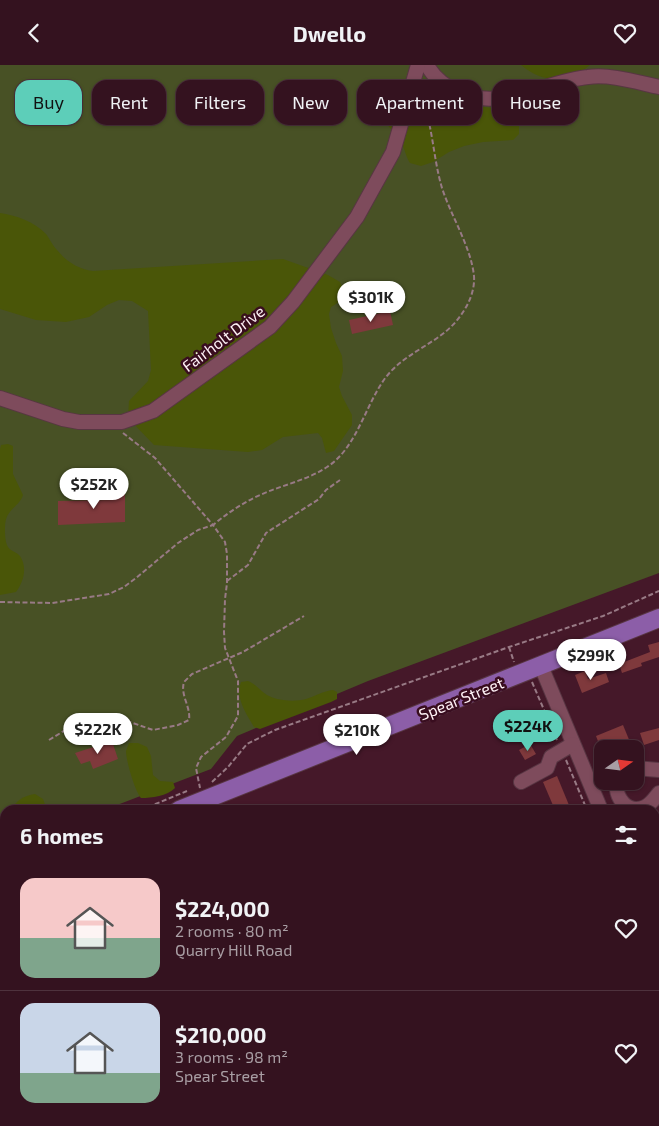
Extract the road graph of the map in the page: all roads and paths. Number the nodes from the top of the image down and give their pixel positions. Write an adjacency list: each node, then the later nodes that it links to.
1 (418, 65): 3 (street, Fairholt Drive)
2 (427, 65): 4 (street)
3 (413, 80)
4 (659, 87)
5 (400, 125): 7 (street, Fairholt Drive)
6 (429, 125): 10 (path)
7 (0, 398)
8 (122, 433): 10 (path)
9 (340, 480): 11 (path)
10 (213, 525): 11 (path); 13 (path)
11 (228, 581): 17 (path)
12 (659, 591): 16 (path)
13 (0, 602)
14 (304, 616): 17 (path)
15 (659, 618): 18 (main road, Spear Street)
16 (509, 647): 19 (path); 25 (path)
17 (229, 659): 20 (path); 25 (path)
18 (541, 666): 19 (main road, Spear Street); 21 (street)
19 (524, 673): 21 (path); 25 (main road, Spear Street)
20 (50, 740)
21 (567, 747): 24 (street); 30 (path); 31 (street)
22 (644, 769): 23 (street)
23 (659, 770)
24 (521, 782)
25 (201, 790): 28 (path); 29 (main road, Spear Street)
26 (617, 790): 32 (street)
27 (659, 793): 33 (street)
28 (155, 805)
29 (184, 805)
30 (585, 805)
31 (598, 805)
32 (626, 805)
33 (649, 805)

